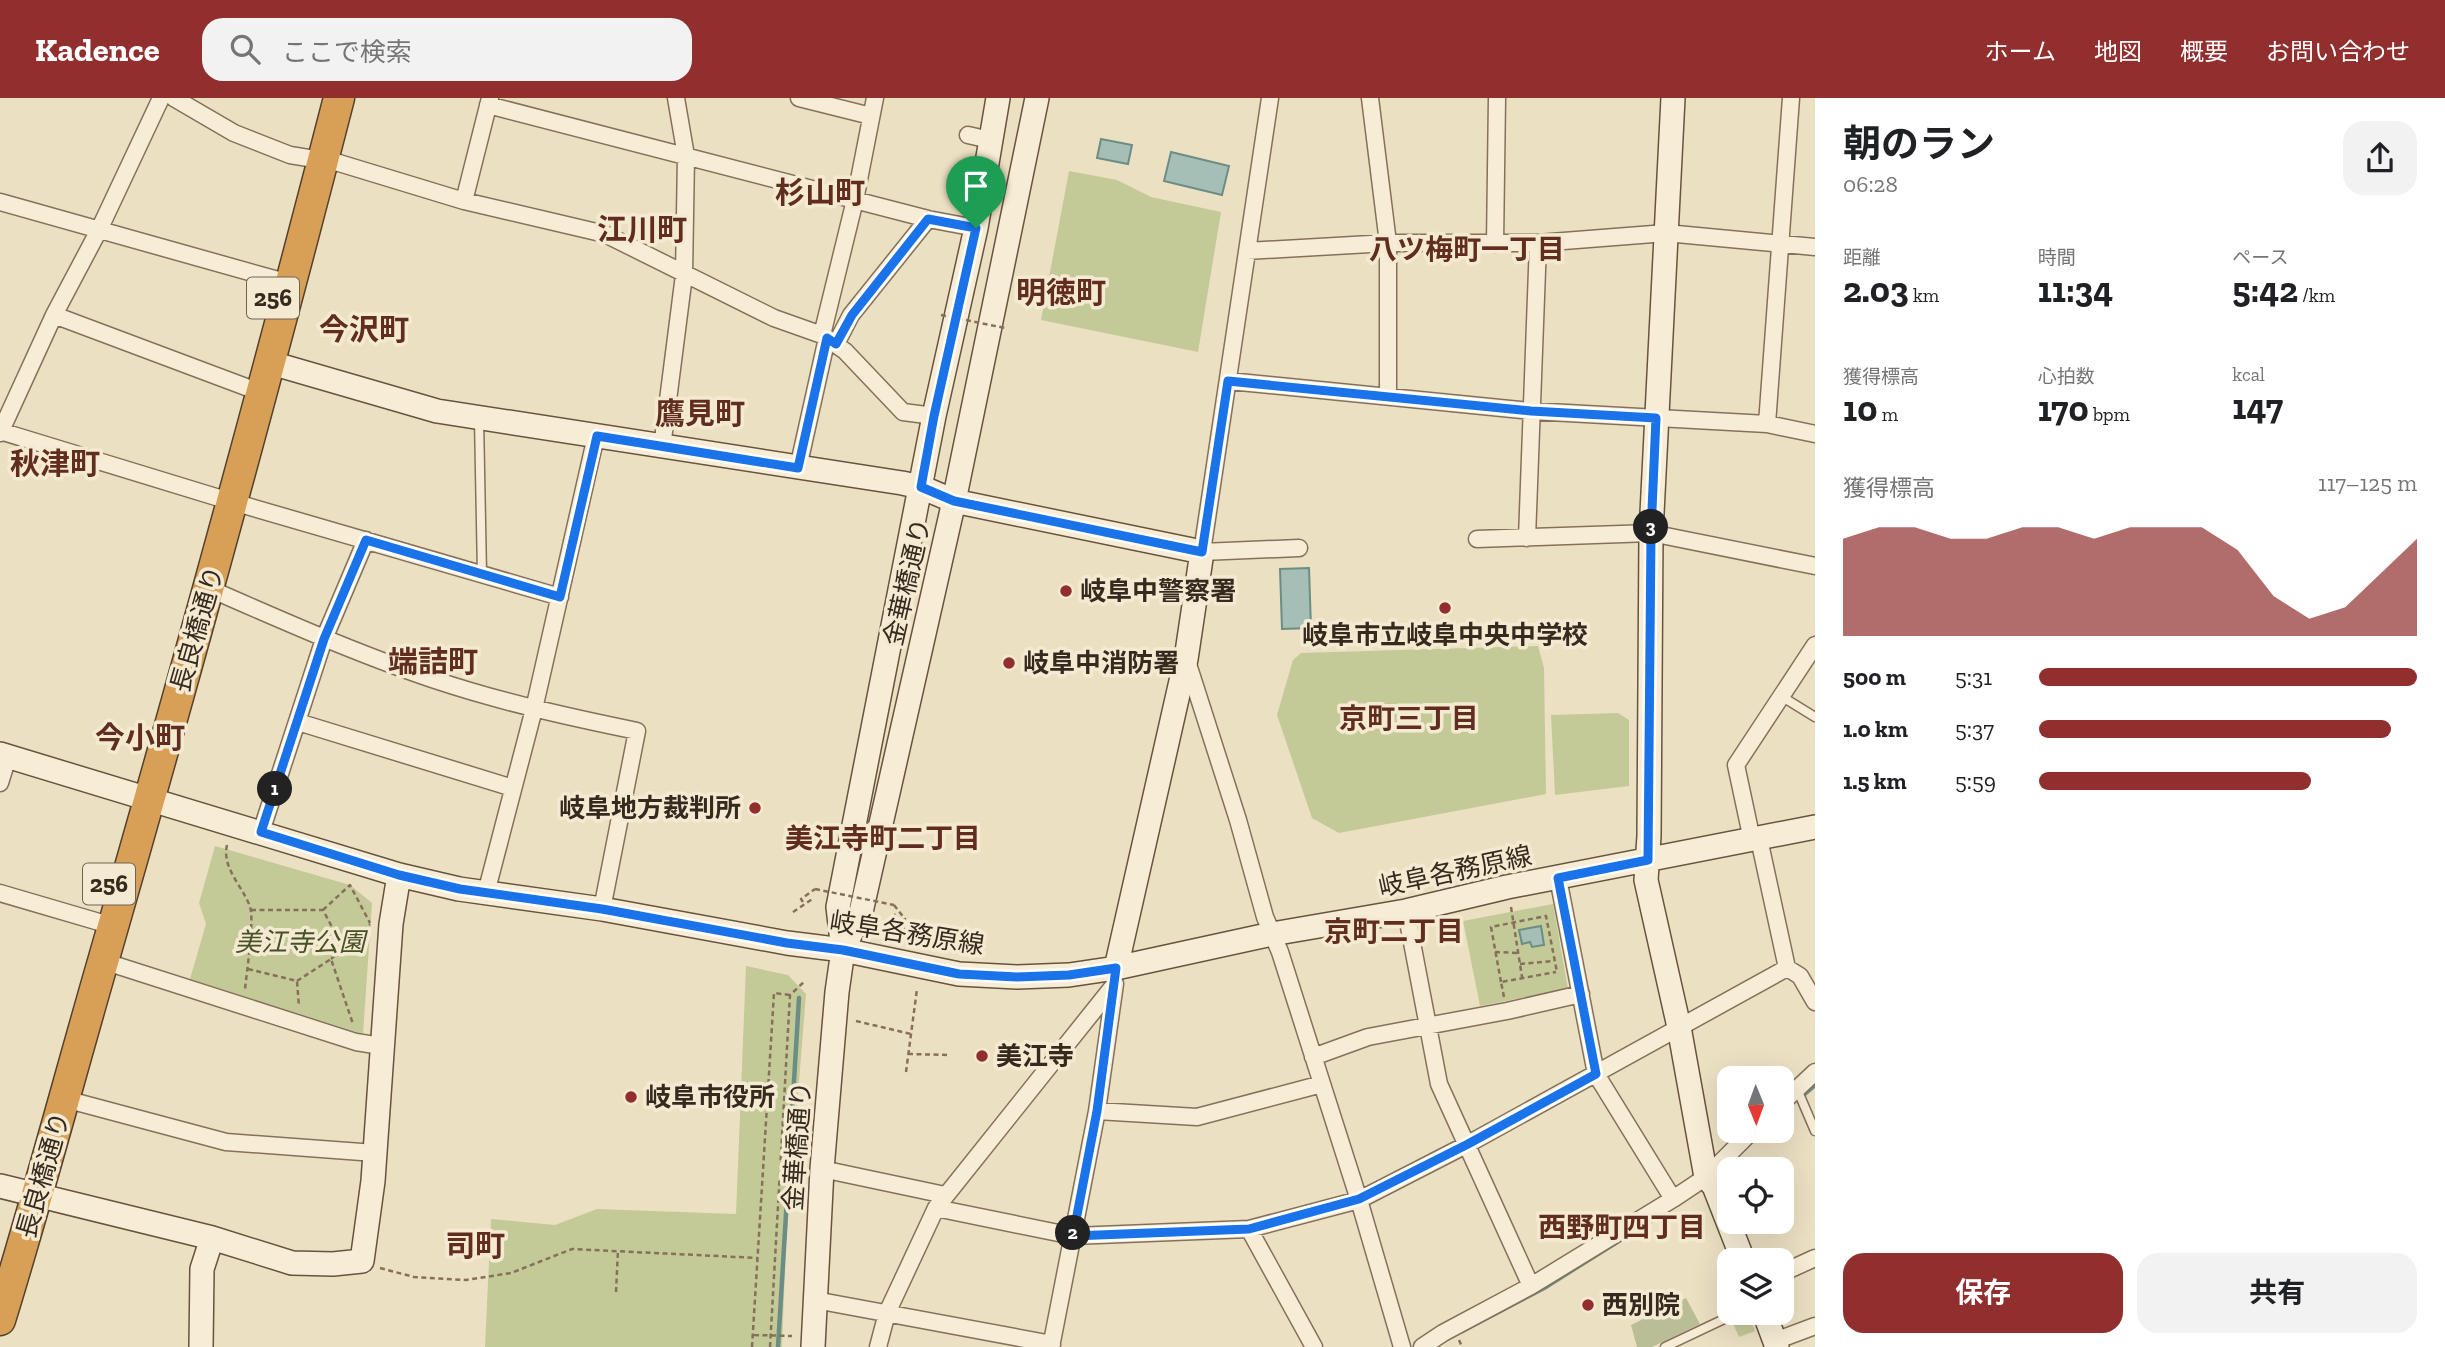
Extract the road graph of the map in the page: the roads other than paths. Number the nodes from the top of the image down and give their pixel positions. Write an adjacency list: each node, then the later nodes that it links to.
1 (161, 98): 24 (street)
2 (174, 98): 18 (street)
3 (327, 98): 18 (highway, 長良橋通り / 256)
4 (340, 98): 18 (highway, 長良橋通り / 256)
5 (676, 98): 17 (street)
6 (799, 98): 16 (street)
7 (875, 98): 16 (street)
8 (998, 98): 23 (street, 金華橋通り)
9 (1037, 98): 52 (street, 金華橋通り)
10 (1271, 98): 31 (street)
11 (1370, 98): 26 (street)
12 (1497, 98): 28 (street)
13 (1673, 98): 25 (street)
14 (1791, 98): 29 (street)
15 (489, 101): 17 (street); 20 (street)
16 (871, 116): 19 (street)
17 (686, 156): 19 (street); 32 (street)
18 (318, 159): 20 (street); 33 (highway, 長良橋通り / 256); 36 (highway, 長良橋通り / 256)
19 (855, 200): 22 (street); 35 (street)
20 (464, 201): 32 (street)
21 (0, 202): 24 (street)
22 (928, 219): 23 (street); 35 (street)
23 (976, 228): 41 (street, 金華橋通り)
24 (99, 230): 33 (street); 34 (street)
25 (1666, 233): 27 (street); 29 (street); 42 (street)
26 (1388, 243): 28 (street); 31 (street); 39 (street)
27 (1538, 243): 28 (street); 40 (street)
28 (1495, 244)
29 (1780, 244): 30 (street); 44 (street)
30 (1815, 247)
31 (1247, 251): 37 (street)
32 (684, 275): 35 (street); 48 (street)
33 (278, 279): 38 (highway, 長良橋通り / 256)
34 (54, 315): 38 (street); 45 (street)
35 (829, 339): 41 (street); 49 (street)
36 (268, 362): 43 (street); 51 (highway, 長良橋通り / 256)
37 (1228, 381): 39 (street); 58 (street)
38 (246, 387): 51 (highway, 長良橋通り / 256)
39 (1388, 396): 40 (street)
40 (1531, 411): 42 (street); 54 (street)
41 (934, 416): 50 (street, 金華橋通り)
42 (1656, 418): 44 (street); 53 (street)
43 (479, 419): 47 (street); 60 (lane)
44 (1767, 424): 46 (street)
45 (0, 432): 51 (street)
46 (1815, 434)
47 (597, 436): 48 (street); 62 (street)
48 (662, 447): 49 (street)
49 (798, 468): 50 (street)
50 (921, 487): 52 (street); 86 (street, 金華橋通り)
51 (225, 499): 56 (street); 61 (highway, 長良橋通り / 256); 73 (highway, 長良橋通り / 256)
52 (954, 501): 58 (street); 86 (street, 金華橋通り)
53 (1651, 533): 54 (street); 59 (street); 77 (street)
54 (1527, 538): 55 (street)
55 (1477, 539)
56 (366, 540): 60 (street); 63 (street)
57 (1299, 548): 58 (street)
58 (1202, 552): 65 (street)
59 (1815, 566)
60 (482, 574): 62 (street)
61 (208, 588): 63 (street); 73 (highway, 長良橋通り / 256)
62 (560, 597): 67 (street)
63 (324, 639): 67 (street); 69 (street)
64 (1815, 645): 66 (street)
65 (1186, 659): 85 (street); 90 (street)
66 (1781, 696): 68 (lane); 76 (street)
67 (534, 709): 72 (street); 82 (street)
68 (1815, 717)
69 (298, 722): 72 (street); 75 (street)
70 (4, 756): 71 (street); 73 (street, 岐阜各務原線)
71 (0, 783)
72 (513, 788): 81 (street)
73 (142, 798): 75 (street, 岐阜各務原線); 84 (highway, 長良橋通り / 256); 87 (highway, 長良橋通り / 256)
74 (1815, 827): 76 (street, 岐阜各務原線)
75 (261, 832): 78 (street, 岐阜各務原線)
76 (1755, 840): 77 (street, 岐阜各務原線); 89 (street)
77 (1648, 860): 79 (street, 岐阜各務原線); 94 (street)
78 (399, 875): 81 (street, 岐阜各務原線); 95 (street)
79 (1558, 878): 83 (street, 岐阜各務原線); 91 (street)
80 (0, 893): 84 (street)
81 (486, 893): 82 (street, 岐阜各務原線)
82 (602, 909): 86 (street, 岐阜各務原線)
83 (1406, 911): 85 (street, 岐阜各務原線); 93 (street)
84 (99, 922): 109 (highway, 長良橋通り / 256)
85 (1272, 934): 90 (street, 岐阜各務原線); 96 (street)
86 (843, 950): 90 (street, 岐阜各務原線); 107 (street, 金華橋通り)
87 (103, 961): 95 (street); 101 (highway, 長良橋通り / 256)
88 (1815, 968): 89 (street)
89 (1793, 972): 92 (street); 94 (street)
90 (1115, 976): 102 (street); 112 (street)
91 (1581, 994): 93 (street); 98 (street)
92 (1815, 1002)
93 (1427, 1026): 96 (street); 105 (street)
94 (1679, 1027): 98 (street); 108 (street)
95 (382, 1046): 106 (street)
96 (1313, 1057): 99 (street)
97 (1815, 1072): 100 (street)
98 (1596, 1074): 105 (street); 111 (street)
99 (1322, 1084): 102 (street); 110 (street)
100 (1796, 1088): 103 (lane)
101 (65, 1099): 106 (street); 109 (highway, 長良橋通り / 256)
102 (1097, 1111): 114 (street)
103 (1815, 1131)
104 (1740, 1143): 108 (street)
105 (1468, 1144): 110 (street); 120 (street)
106 (374, 1153): 115 (street)
107 (822, 1170): 112 (street); 121 (street, 金華橋通り)
108 (1706, 1177): 111 (street); 116 (street)
109 (20, 1192): 115 (street); 119 (highway, 長良橋通り / 256); 123 (highway, 長良橋通り / 256)
110 (1359, 1199): 113 (street); 133 (street)
111 (1673, 1199): 120 (street)
112 (940, 1201): 114 (street); 122 (street)
113 (1249, 1229): 114 (street); 132 (street)
114 (1073, 1236): 128 (street)
115 (212, 1238): 129 (street)
116 (1738, 1248)
117 (1815, 1258): 118 (street)
118 (1794, 1268)
119 (0, 1270)
120 (1531, 1286): 134 (street)
121 (815, 1300): 122 (street); 130 (street, 金華橋通り)
122 (887, 1313): 128 (street); 131 (street)
123 (0, 1320)
124 (1717, 1322): 135 (lane)
125 (1769, 1325): 127 (street)
126 (1815, 1326): 127 (street)
127 (1776, 1344)
128 (1051, 1345)
129 (201, 1347)
130 (813, 1347)
131 (878, 1347)
132 (1314, 1347)
133 (1402, 1347)
134 (1422, 1347)
135 (1665, 1347)

